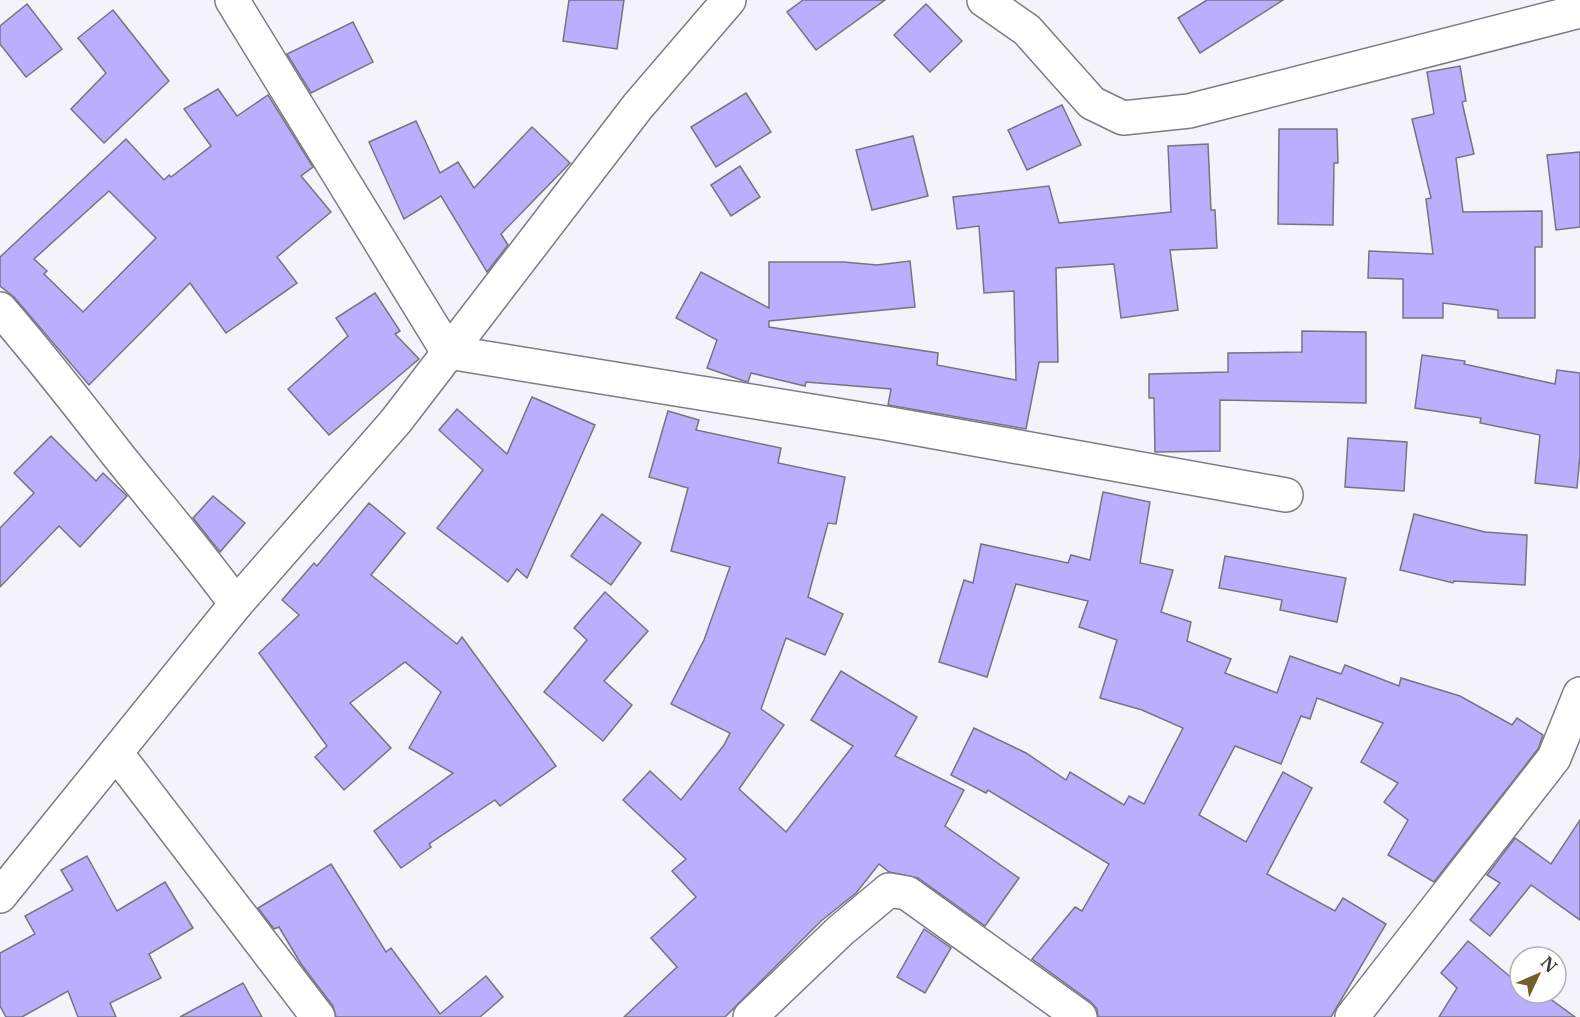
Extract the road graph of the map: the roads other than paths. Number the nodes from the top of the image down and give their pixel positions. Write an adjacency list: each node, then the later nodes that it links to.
1 (232, 0): 6 (street)
2 (729, 0): 6 (street)
3 (984, 0): 4 (street)
4 (1580, 11)
5 (0, 309): 8 (street)
6 (448, 352): 7 (street); 8 (street)
7 (1286, 495)
8 (236, 604): 10 (street)
9 (1580, 694): 15 (street)
10 (117, 754): 11 (street); 12 (street)
11 (0, 896)
12 (318, 1017)
13 (750, 1017): 14 (street)
14 (1080, 1017)
15 (1352, 1017)

